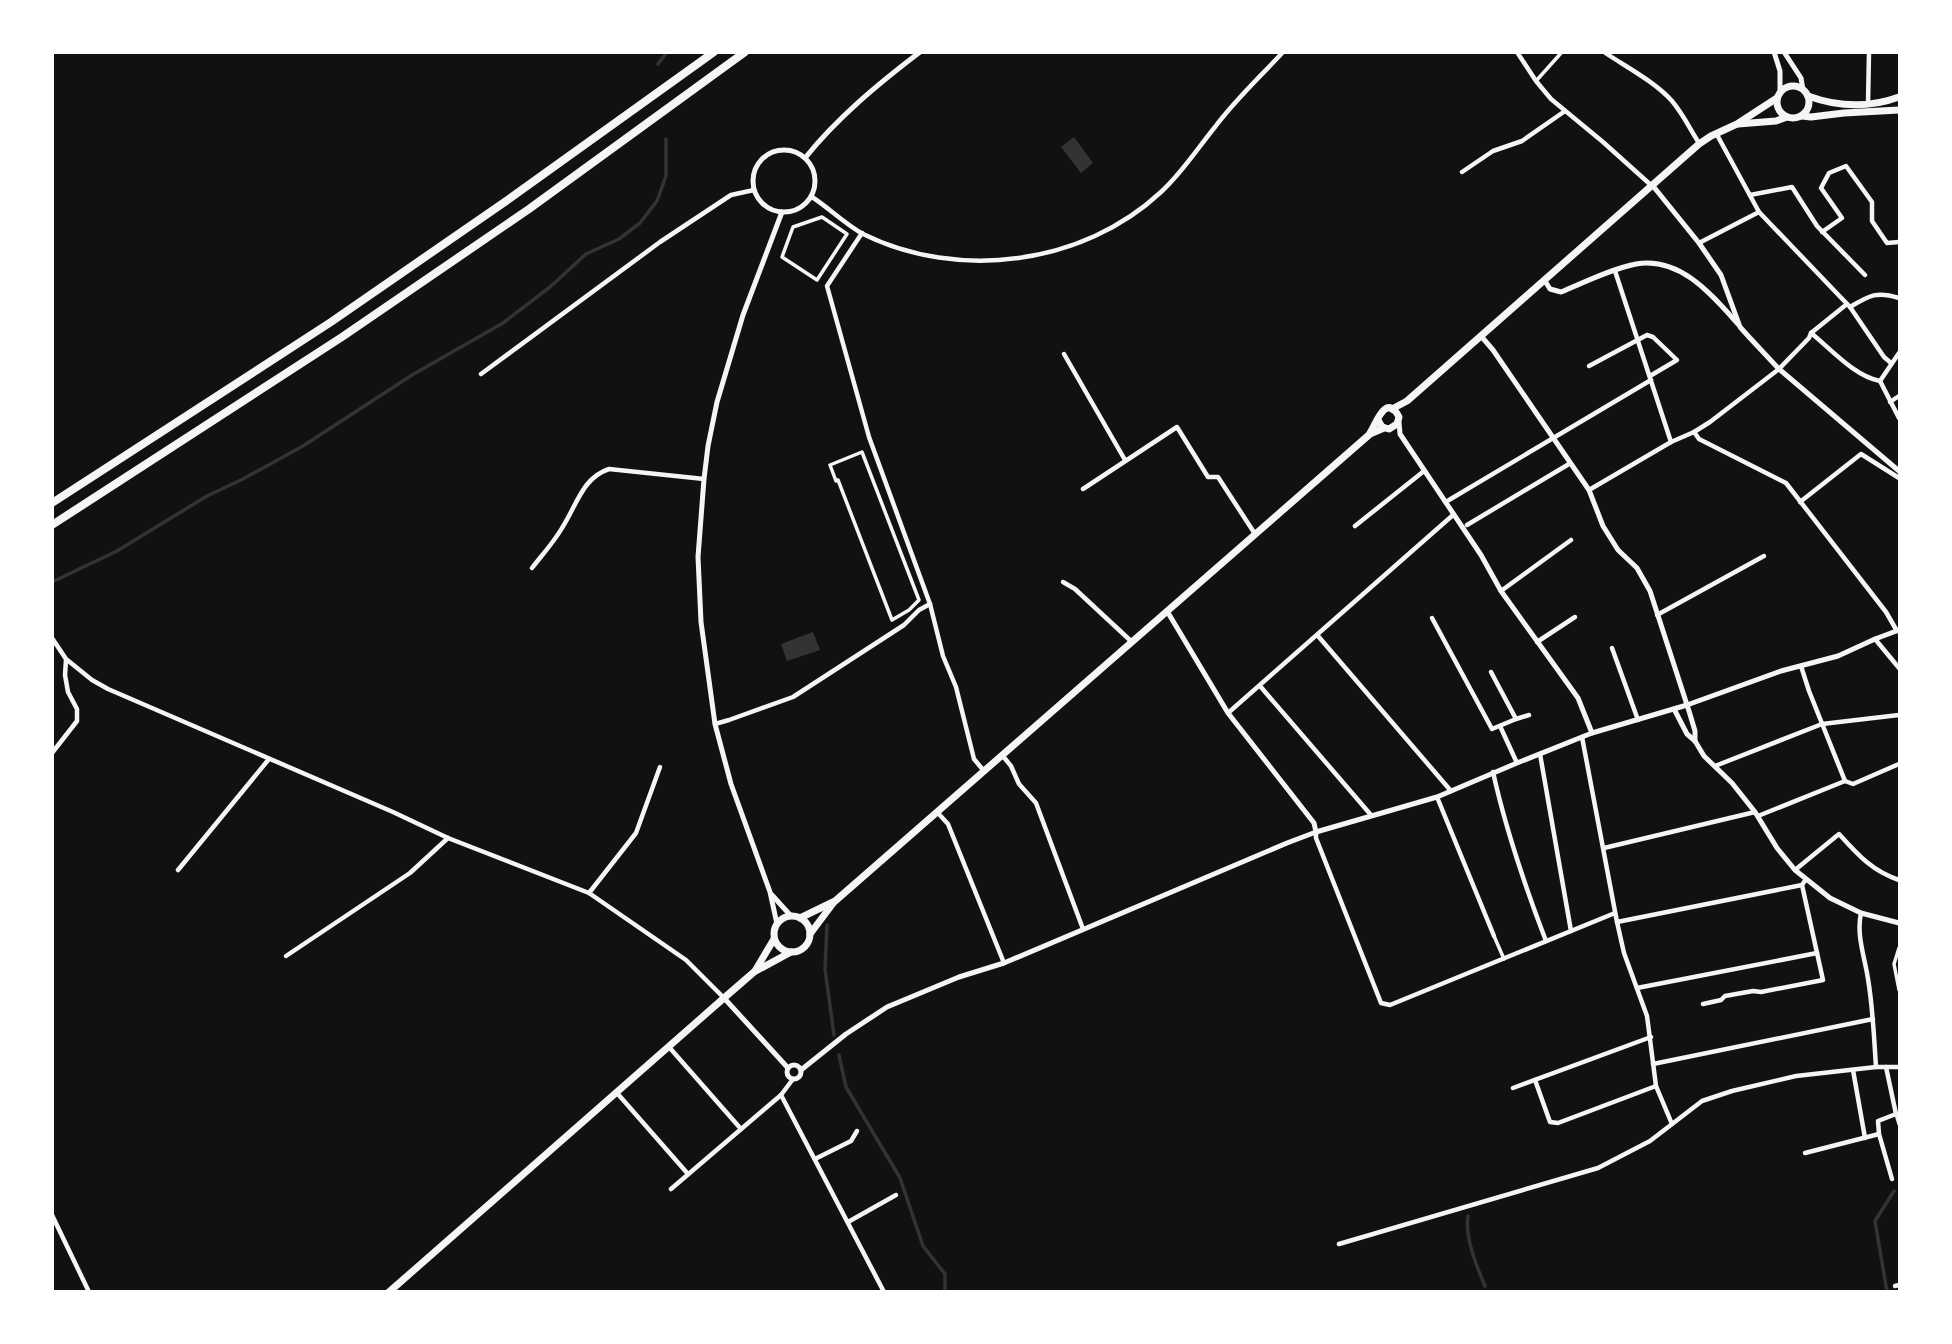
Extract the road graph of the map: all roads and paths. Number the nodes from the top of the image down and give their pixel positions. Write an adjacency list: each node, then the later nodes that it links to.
1 (714, 52): 76 (highway)
2 (745, 52): 78 (highway)
3 (920, 52): 23 (street)
4 (1283, 52): 33 (street)
5 (1517, 52): 11 (street)
6 (1562, 52): 11 (street)
7 (1604, 52): 22 (street)
8 (1774, 52): 13 (street)
9 (1784, 52): 12 (street)
10 (1869, 52): 15 (street)
11 (1535, 81): 17 (street)
12 (1805, 93): 13 (main road); 15 (main road); 18 (main road)
13 (1779, 95): 19 (main road); 20 (main road)
14 (1899, 97): 15 (main road)
15 (1868, 104)
16 (1899, 110): 18 (main road)
17 (1565, 111): 24 (street); 25 (street)
18 (1802, 116): 19 (main road)
19 (1787, 117): 20 (main road)
20 (1737, 124): 21 (main road)
21 (1716, 134): 22 (main road); 27 (street)
22 (1699, 144): 25 (main road)
23 (805, 158): 26 (street); 28 (street)
24 (1462, 172)
25 (1653, 186): 35 (street); 38 (main road)
26 (754, 190): 29 (street); 50 (street)
27 (1750, 195): 30 (street); 32 (street)
28 (812, 197): 29 (street); 33 (street)
29 (782, 212): 71 (street)
30 (1759, 212): 35 (street); 40 (street)
31 (793, 227): 31 (street)
32 (1822, 232): 34 (street); 37 (street)
33 (862, 233): 87 (street)
34 (1899, 242)
35 (1699, 243): 41 (street)
36 (1615, 271): 38 (street); 41 (street); 44 (street)
37 (1865, 275)
38 (1545, 281): 43 (main road)
39 (1899, 298): 40 (street)
40 (1849, 305): 42 (street); 47 (street)
41 (1740, 327): 49 (street)
42 (1811, 333): 49 (street); 52 (street)
43 (1481, 336): 54 (main road); 64 (street)
44 (1638, 339): 48 (street); 51 (street); 51 (street)
45 (1899, 352): 47 (street)
46 (1064, 354): 66 (street)
47 (1891, 363): 52 (street)
48 (1589, 366)
49 (1779, 369): 61 (street); 69 (street)
50 (481, 374)
51 (1651, 378): 64 (street); 65 (street)
52 (1880, 381): 55 (street)
53 (1899, 396): 55 (street)
54 (1407, 401): 56 (main road); 58 (main road)
55 (1890, 402): 57 (street)
56 (1392, 409): 58 (main road); 59 (main road)
57 (1899, 418)
58 (1399, 419): 60 (main road); 63 (street)
59 (1378, 420): 60 (main road); 62 (main road)
60 (1388, 428): 62 (main road); 63 (street)
61 (1694, 432): 65 (street); 75 (street)
62 (1370, 434): 81 (main road)
63 (1401, 434): 68 (street)
64 (1553, 439): 67 (street); 74 (street)
65 (1671, 442): 73 (street)
66 (1125, 460): 72 (street); 81 (street)
67 (1569, 464): 73 (street); 80 (street)
68 (1424, 471): 77 (street); 79 (street)
69 (1899, 471)
70 (1899, 478): 75 (street)
71 (704, 479): 84 (street); 112 (street)
72 (1083, 489)
73 (1589, 490): 89 (street)
74 (1450, 500)
75 (1800, 502): 93 (street)
76 (52, 503)
77 (1453, 515): 86 (street); 94 (street)
78 (52, 525)
79 (1355, 526)
80 (1467, 526)
81 (1255, 534): 88 (main road)
82 (1572, 540): 86 (street)
83 (1764, 556): 89 (street)
84 (532, 568)
85 (1063, 582): 97 (street)
86 (1501, 591): 98 (street)
87 (930, 604): 112 (street); 126 (street)
88 (1167, 611): 97 (main road); 107 (street)
89 (1657, 615): 105 (street)
90 (1576, 617): 98 (street)
91 (1432, 618): 114 (street)
92 (892, 620): 92 (street)
93 (1898, 631): 96 (street)
94 (1318, 636): 104 (street); 129 (street)
95 (52, 638): 100 (street)
96 (1875, 639): 101 (street); 102 (street)
97 (1132, 642): 120 (main road)
98 (1536, 642): 115 (street)
99 (1612, 648): 111 (street)
100 (66, 659): 118 (street); 121 (street)
101 (1801, 665): 105 (street); 113 (street)
102 (1899, 668)
103 (1491, 672): 110 (street)
104 (1260, 686): 107 (street); 133 (street)
105 (1687, 705): 106 (street); 117 (street)
106 (1674, 709): 111 (street); 117 (street)
107 (1228, 713): 134 (street)
108 (1529, 715): 110 (street)
109 (1899, 715): 113 (street)
110 (1516, 719): 114 (street)
111 (1638, 720): 115 (street)
112 (715, 724): 141 (street)
113 (1822, 724): 124 (street); 128 (street)
114 (1500, 726): 122 (street)
115 (1592, 733): 116 (street)
116 (1582, 737): 119 (street); 136 (street)
117 (1695, 741): 124 (street)
118 (52, 753)
119 (1541, 754): 122 (street); 152 (street)
120 (1002, 755): 126 (main road); 151 (street)
121 (269, 759): 135 (street); 137 (street)
122 (1517, 763): 127 (street)
123 (1899, 764): 128 (street)
124 (1715, 766): 132 (street)
125 (660, 767): 142 (street)
126 (984, 771): 131 (main road)
127 (1493, 772): 129 (street); 156 (street)
128 (1845, 781): 132 (street)
129 (1451, 791): 130 (street)
130 (1437, 797): 133 (street); 154 (street)
131 (937, 812): 143 (main road); 162 (street)
132 (1756, 814): 136 (street); 138 (street)
133 (1371, 815): 134 (street)
134 (1316, 832): 151 (street); 161 (street)
135 (448, 838): 142 (street); 160 (street)
136 (1604, 848): 144 (street)
137 (178, 870)
138 (1795, 870): 139 (street); 140 (street)
139 (1899, 880)
140 (1804, 882): 145 (street); 148 (street); 159 (street)
141 (770, 892): 146 (street); 150 (street)
142 (589, 893): 166 (street)
143 (834, 902): 147 (main road); 153 (main road)
144 (1615, 913): 148 (street); 152 (street)
145 (1861, 913): 149 (street); 168 (street)
146 (791, 916): 147 (main road); 150 (main road)
147 (800, 918): 153 (main road)
148 (1617, 922): 164 (street)
149 (1899, 923)
150 (776, 924): 155 (main road)
151 (1083, 929): 162 (street)
152 (1572, 931): 156 (street)
153 (810, 934): 158 (main road)
154 (1494, 936): 161 (street)
155 (775, 939): 158 (main road); 163 (main road)
156 (1546, 942): 161 (street)
157 (1899, 948): 165 (street)
158 (791, 951): 163 (main road)
159 (1817, 953): 164 (street); 167 (street)
160 (286, 956)
161 (1504, 959)
162 (1004, 963): 176 (street)
163 (754, 972): 166 (main road)
164 (1637, 988): 169 (street)
165 (1899, 990)
166 (723, 998): 170 (main road); 175 (street)
167 (1703, 1004)
168 (1873, 1018): 171 (street); 172 (street)
169 (1651, 1037): 171 (street); 179 (street)
170 (668, 1047): 182 (main road); 187 (street)
171 (1653, 1064): 180 (street)
172 (1876, 1067): 173 (street); 177 (street)
173 (1886, 1067): 174 (street); 184 (street)
174 (1899, 1067)
175 (788, 1068): 176 (street); 178 (street)
176 (800, 1070): 178 (street)
177 (1853, 1070): 185 (street); 190 (street)
178 (793, 1079): 183 (street)
179 (1535, 1080): 180 (street); 181 (street)
180 (1656, 1086): 185 (street)
181 (1513, 1088)
182 (616, 1092): 193 (street); 201 (main road)
183 (781, 1095): 187 (street); 192 (street)
184 (1896, 1114): 186 (street); 189 (street)
185 (1672, 1124): 199 (street)
186 (1899, 1124)
187 (741, 1129): 193 (street)
188 (857, 1131): 192 (street)
189 (1879, 1134): 190 (street); 194 (street)
190 (1865, 1138): 191 (street)
191 (1805, 1153)
192 (815, 1159): 198 (street)
193 (688, 1174): 195 (street)
194 (1892, 1179)
195 (671, 1189)
196 (896, 1195): 198 (street)
197 (52, 1215): 200 (street)
198 (848, 1222): 202 (street)
199 (1339, 1244)
200 (89, 1292)
201 (389, 1292)
202 (884, 1292)

